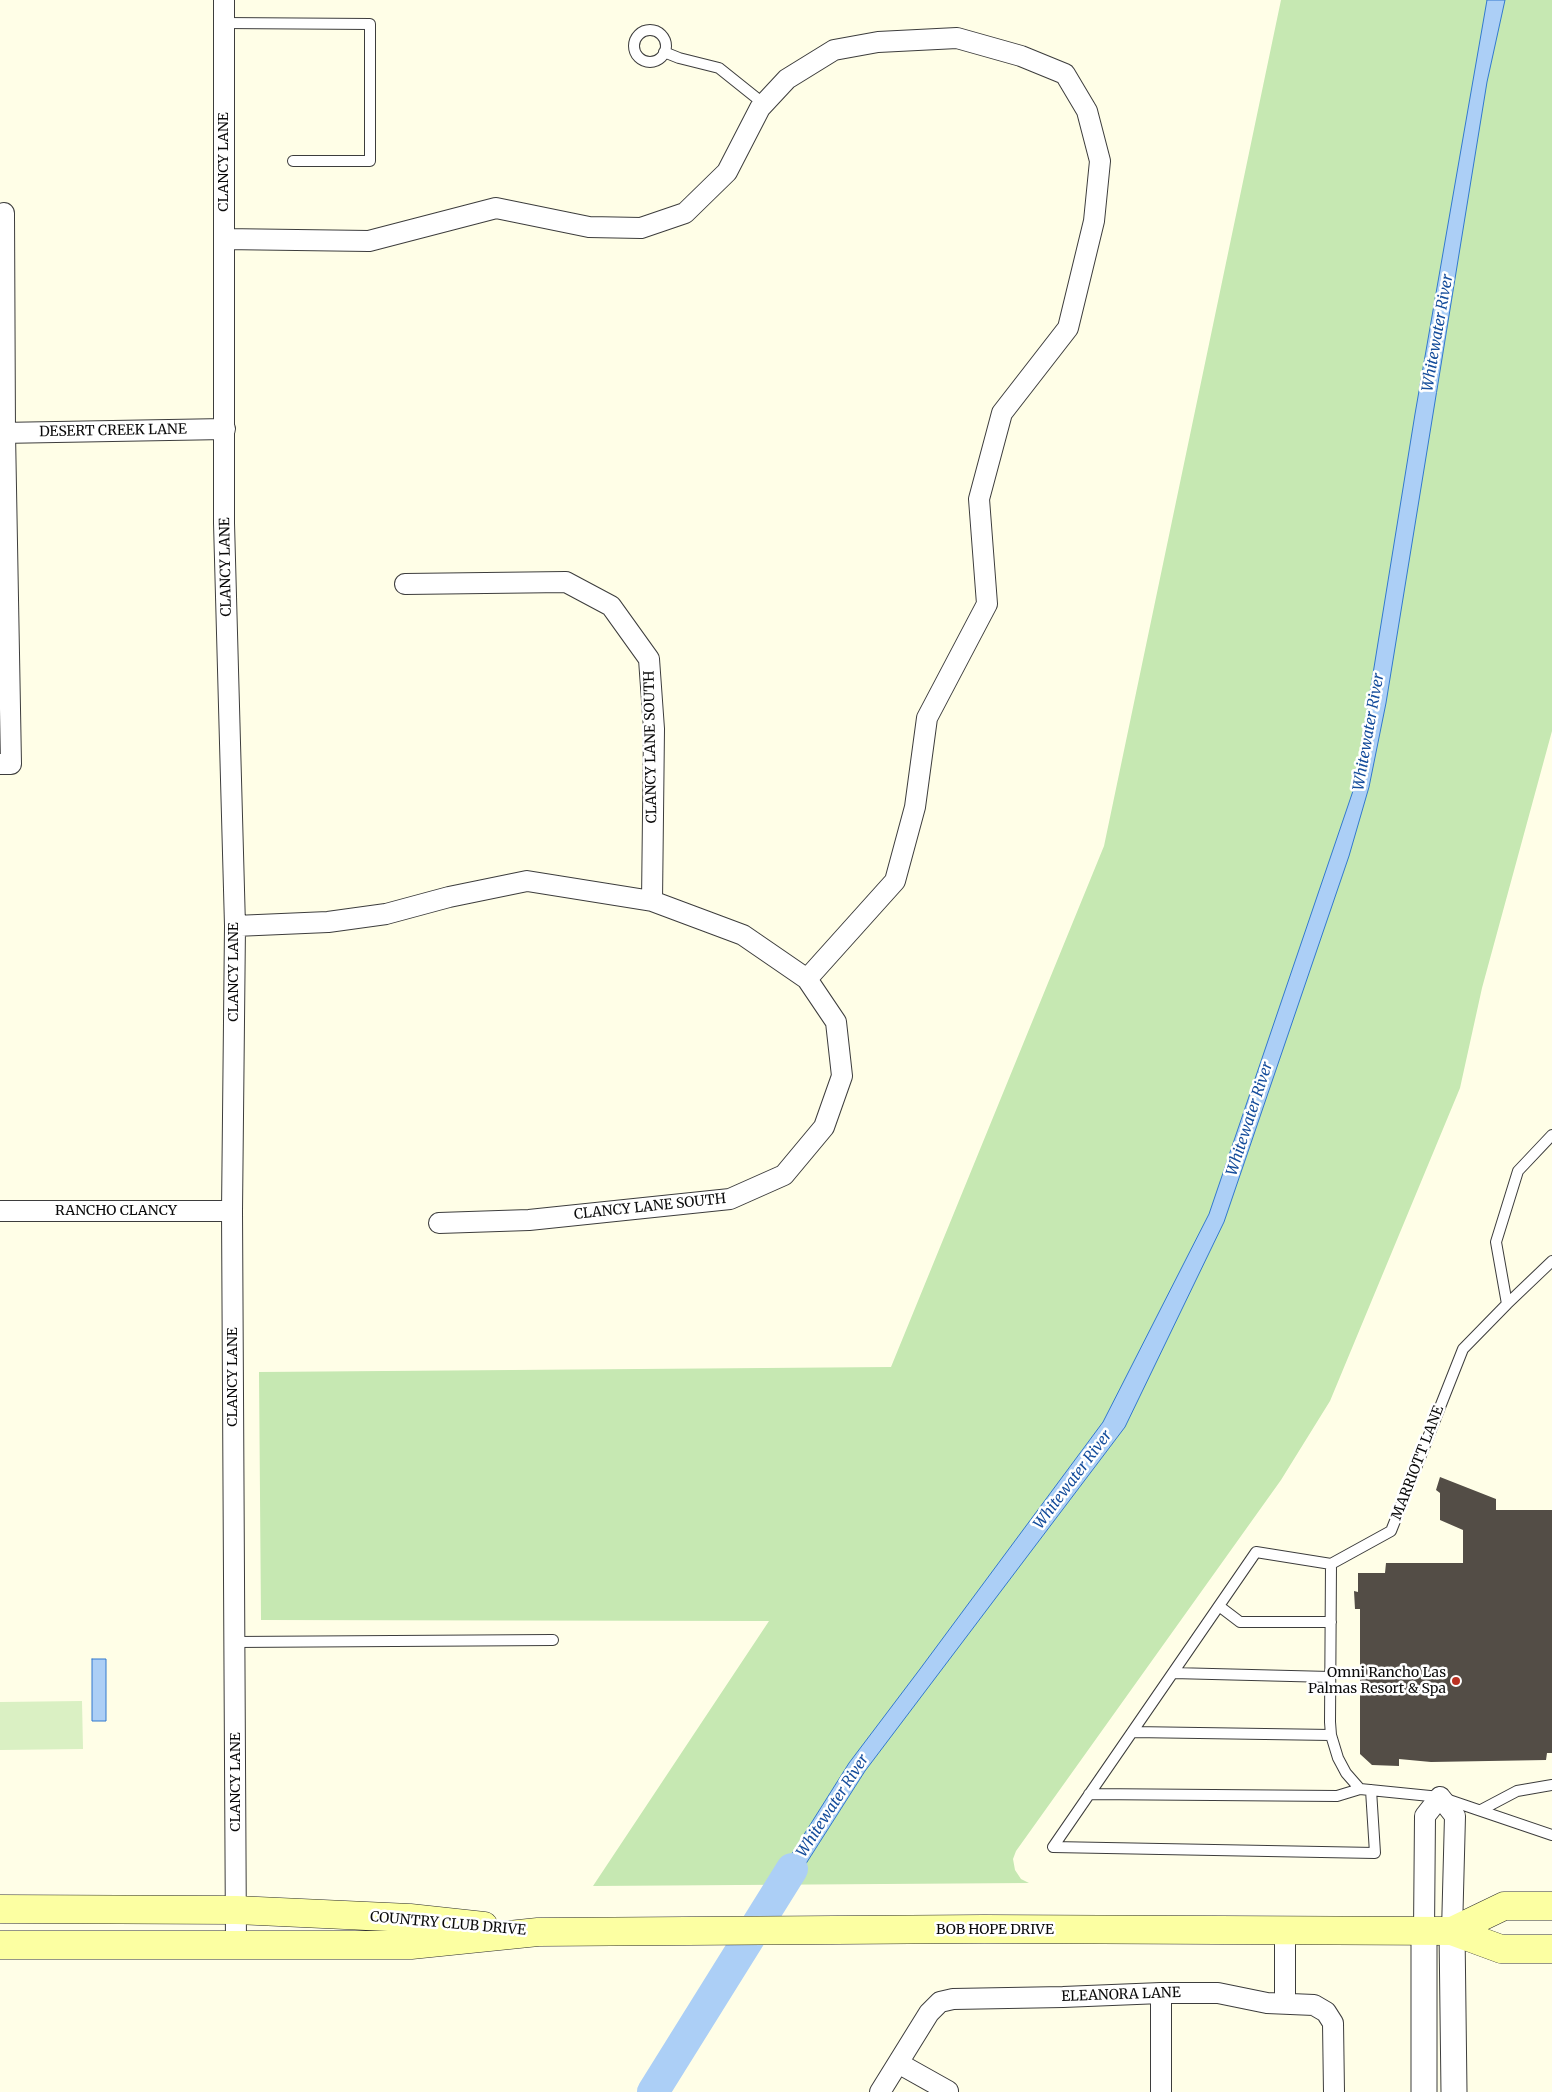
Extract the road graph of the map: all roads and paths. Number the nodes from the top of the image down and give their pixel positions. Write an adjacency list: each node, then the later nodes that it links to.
1 (224, 0): 2 (street, CLANCY LANE)
2 (224, 23): 5 (lane); 7 (street, CLANCY LANE)
3 (664, 52): 4 (lane)
4 (764, 104): 7 (street); 14 (street)
5 (293, 161)
6 (4, 213): 9 (street)
7 (224, 239): 8 (street, CLANCY LANE)
8 (225, 429): 9 (street, DESERT CREEK LANE); 13 (street, CLANCY LANE)
9 (2, 433): 11 (street)
10 (406, 584): 12 (street, CLANCY LANE SOUTH)
11 (5, 764)
12 (652, 901): 13 (street, CLANCY LANE SOUTH); 14 (street, CLANCY LANE SOUTH)
13 (234, 926): 17 (street, CLANCY LANE)
14 (807, 979): 18 (street, CLANCY LANE SOUTH)
15 (1552, 1135): 20 (lane)
16 (0, 1211): 17 (street, RANCHO CLANCY)
17 (232, 1211): 25 (street, CLANCY LANE)
18 (439, 1223)
19 (1552, 1261): 20 (lane, MARRIOTT LANE)
20 (1507, 1304): 21 (lane, MARRIOTT LANE)
21 (1331, 1564): 22 (lane); 23 (lane)
22 (1219, 1606): 23 (lane); 26 (lane)
23 (1331, 1622): 27 (lane)
24 (553, 1640): 25 (lane)
25 (235, 1642): 38 (street, CLANCY LANE)
26 (1173, 1673): 27 (lane); 28 (lane)
27 (1330, 1677): 29 (lane)
28 (1132, 1732): 29 (lane); 32 (lane)
29 (1331, 1735): 31 (lane)
30 (1552, 1785): 34 (lane)
31 (1366, 1789): 32 (lane); 32 (lane); 33 (lane)
32 (1090, 1794)
33 (1440, 1797): 34 (lane); 40 (street); 41 (street)
34 (1481, 1810): 35 (lane)
35 (1552, 1835)
36 (1552, 1906): 41 (main road, BOB HOPE DRIVE)
37 (0, 1909): 38 (main road, COUNTRY CLUB DRIVE)
38 (236, 1910): 42 (main road, COUNTRY CLUB DRIVE); 44 (street, CLANCY LANE)
39 (1285, 1930): 40 (main road, BOB HOPE DRIVE); 42 (main road, BOB HOPE DRIVE); 47 (street)
40 (1424, 1931): 41 (main road, BOB HOPE DRIVE); 53 (street)
41 (1452, 1931): 45 (main road, BOB HOPE DRIVE); 54 (street)
42 (538, 1932): 44 (main road, COUNTRY CLUB DRIVE)
43 (0, 1945): 44 (main road, COUNTRY CLUB DRIVE)
44 (236, 1945)
45 (1552, 1949)
46 (1161, 1993): 47 (street, ELEANORA LANE); 48 (street, ELEANORA LANE); 51 (street)
47 (1285, 2002): 52 (street, ELEANORA LANE)
48 (898, 2062): 49 (street); 50 (street, ELEANORA LANE)
49 (948, 2091)
50 (880, 2092)
51 (1161, 2092)
52 (1334, 2092)
53 (1424, 2092)
54 (1454, 2092)

